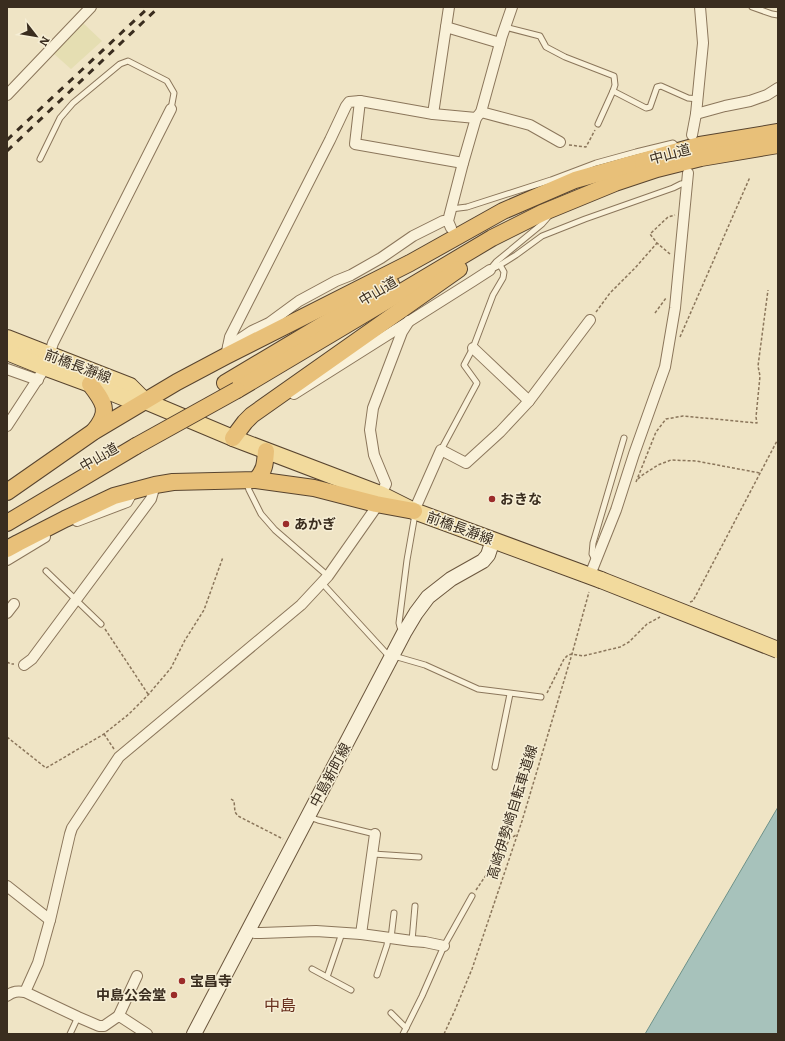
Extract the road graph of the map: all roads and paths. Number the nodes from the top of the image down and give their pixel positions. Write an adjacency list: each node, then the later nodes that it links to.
1 (91, 7): 12 (street)
2 (449, 7): 7 (street)
3 (512, 7): 8 (street)
4 (700, 7): 13 (street)
5 (752, 7): 6 (lane)
6 (778, 15)
7 (446, 27): 9 (street); 16 (street)
8 (505, 27): 9 (street); 11 (lane)
9 (500, 43): 18 (street)
10 (778, 88): 17 (street)
11 (613, 91): 13 (lane); 19 (lane)
12 (7, 95)
13 (698, 99): 17 (street)
14 (360, 101): 16 (street); 25 (street); 48 (street)
15 (170, 109): 24 (lane); 49 (street)
16 (433, 114): 18 (street)
17 (696, 114): 20 (street)
18 (478, 115): 22 (street); 25 (street)
19 (598, 124): 22 (path)
20 (692, 135)
21 (775, 139): 23 (highway, 中山道); 29 (highway, 中山道)
22 (560, 142)
23 (682, 150): 26 (highway, 中山道); 30 (lane)
24 (40, 159)
25 (463, 163): 30 (street)
26 (628, 165): 48 (highway); 52 (highway, 中山道)
27 (750, 177): 45 (path)
28 (688, 178): 31 (street); 35 (lane)
29 (557, 206): 32 (highway, 中山道); 36 (lane)
30 (451, 208): 48 (street)
31 (684, 212): 33 (path); 78 (street)
32 (542, 213): 52 (highway, 中山道); 58 (highway)
33 (657, 243): 34 (path); 42 (path)
34 (670, 254)
35 (500, 265): 36 (lane); 46 (lane)
36 (490, 270): 38 (street)
37 (460, 276): 38 (street)
38 (463, 288): 43 (street)
39 (768, 290): 64 (path)
40 (667, 297): 41 (path)
41 (655, 312)
42 (590, 320): 54 (street)
43 (409, 321): 55 (street); 69 (street)
44 (7, 338): 49 (main road, 前橋長瀞線)
45 (678, 343)
46 (473, 348): 54 (street); 62 (lane)
47 (7, 352): 49 (main road, 前橋長瀞線)
48 (227, 352): 53 (highway)
49 (44, 367): 50 (street); 51 (main road, 前橋長瀞線); 53 (main road, 前橋長瀞線); 56 (street)
50 (7, 369)
51 (90, 384): 53 (main road, 前橋長瀞線); 57 (highway)
52 (231, 386): 61 (highway, 中山道)
53 (145, 401): 57 (highway); 58 (main road, 前橋長瀞線)
54 (530, 402): 62 (street)
55 (267, 412)
56 (7, 426)
57 (93, 432): 68 (highway)
58 (232, 438): 63 (main road, 前橋長瀞線)
59 (624, 438): 78 (lane)
60 (778, 439): 64 (path)
61 (132, 443): 70 (highway, 中山道); 72 (highway, 中山道)
62 (441, 450): 71 (street)
63 (266, 451): 65 (highway); 69 (main road, 前橋長瀞線)
64 (760, 473): 83 (path)
65 (252, 480): 66 (highway); 69 (highway); 79 (lane)
66 (155, 486): 67 (highway); 81 (street)
67 (132, 491): 74 (highway); 76 (street)
68 (7, 492)
69 (378, 499): 71 (highway); 79 (street)
70 (7, 511)
71 (414, 511): 73 (main road, 前橋長瀞線); 87 (lane)
72 (7, 523)
73 (493, 540): 78 (main road, 前橋長瀞線); 87 (main road, 中島新町線)
74 (7, 550)
75 (223, 557): 93 (path)
76 (7, 560)
77 (46, 571): 81 (lane)
78 (595, 572): 88 (main road, 前橋長瀞線, bridge)
79 (325, 580): 90 (lane); 97 (street)
80 (589, 592): 89 (path, 高崎伊勢崎自転車道線)
81 (76, 600): 86 (lane); 91 (street)
82 (14, 604): 84 (street)
83 (687, 604)
84 (7, 613)
85 (660, 617): 89 (path)
86 (101, 624): 93 (path)
87 (404, 633): 90 (main road, 中島新町線)
88 (778, 650)
89 (572, 654): 94 (path); 102 (path, 高崎伊勢崎自転車道線)
90 (392, 656): 92 (lane); 100 (main road, 中島新町線)
91 (24, 664)
92 (510, 694): 94 (lane); 98 (lane)
93 (148, 695): 95 (path)
94 (541, 697)
95 (104, 734): 96 (path); 97 (path)
96 (7, 737)
97 (119, 757): 110 (street)
98 (495, 767)
99 (231, 799): 103 (path)
100 (308, 816): 101 (lane); 103 (main road, 中島新町線)
101 (375, 834): 104 (street)
102 (517, 834): 107 (path); 132 (path, 高崎伊勢崎自転車道線)
103 (294, 844): 111 (main road, 中島新町線)
104 (373, 854): 105 (lane); 113 (street)
105 (419, 857)
106 (7, 886): 110 (street)
107 (472, 896): 116 (lane)
108 (415, 906): 115 (lane)
109 (394, 913): 114 (lane)
110 (50, 920): 122 (street)
111 (249, 930): 112 (street); 130 (main road, 中島新町線)
112 (342, 933): 113 (street); 120 (lane)
113 (361, 934): 114 (street)
114 (390, 938): 115 (street); 118 (lane)
115 (412, 941): 116 (street)
116 (444, 946): 127 (lane)
117 (312, 969): 120 (lane)
118 (377, 975)
119 (137, 976): 125 (street)
120 (327, 977): 121 (lane)
121 (351, 990)
122 (25, 992): 123 (street); 126 (street)
123 (7, 996)
124 (391, 1013): 127 (lane)
125 (118, 1017): 126 (street); 129 (street)
126 (78, 1018): 128 (lane)
127 (406, 1028): 131 (lane)
128 (70, 1034)
129 (147, 1034)
130 (194, 1034)
131 (403, 1034)
132 (444, 1034)

